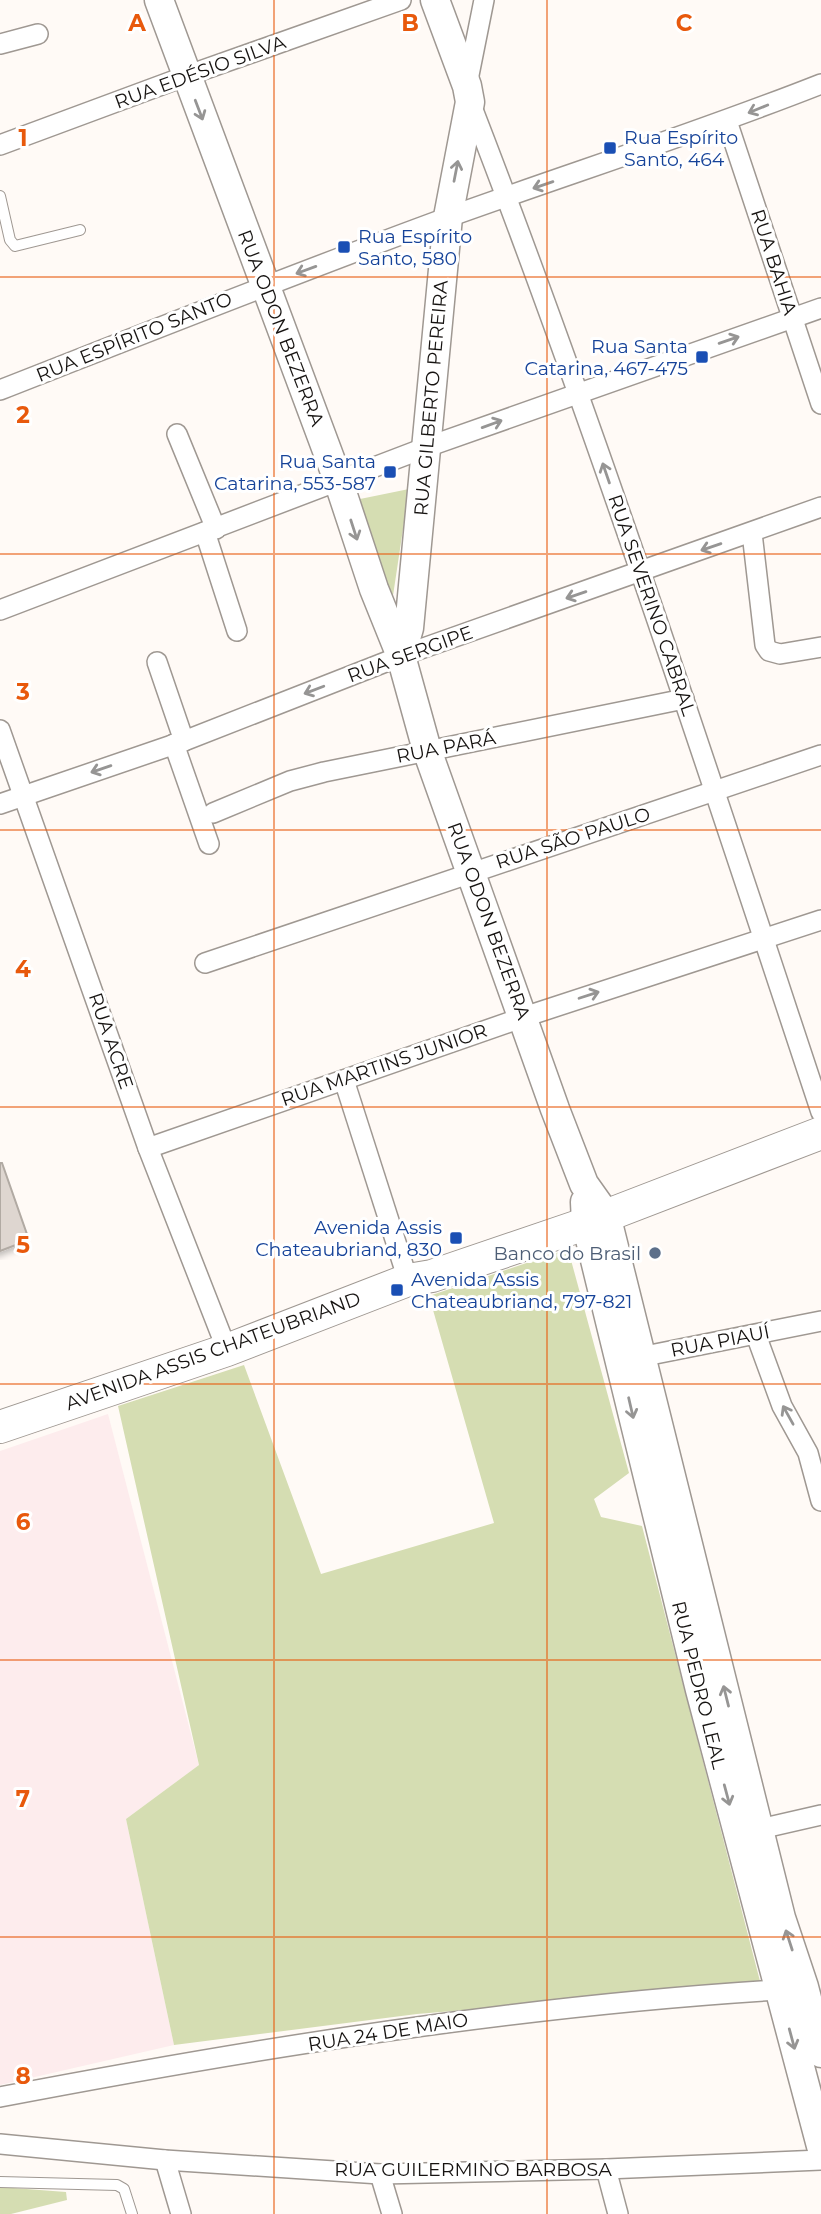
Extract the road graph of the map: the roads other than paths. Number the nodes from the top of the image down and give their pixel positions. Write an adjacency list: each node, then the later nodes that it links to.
1 (159, 0): 7 (main road, RUA ODON BEZERRA)
2 (401, 0): 7 (street, RUA EDÉSIO SILVA)
3 (435, 0): 9 (main road)
4 (484, 0): 9 (street, RUA GILBERTO PEREIRA)
5 (38, 34): 6 (street)
6 (0, 44)
7 (186, 76): 11 (street, RUA EDÉSIO SILVA); 16 (main road, RUA ODON BEZERRA, one-way to 16)
8 (821, 84): 10 (street, RUA ESPÍRITO SANTO, one-way to 10)
9 (469, 94): 13 (street, RUA SEVERINO CABRAL); 14 (main road, RUA GILBERTO PEREIRA, one-way to 9)
10 (727, 121): 13 (street, RUA ESPÍRITO SANTO, one-way to 13); 18 (street, RUA BAHIA)
11 (0, 145)
12 (0, 197): 15 (lane)
13 (507, 197): 14 (street, RUA ESPÍRITO SANTO); 20 (street, RUA SEVERINO CABRAL)
14 (448, 217): 16 (street, RUA ESPÍRITO SANTO, one-way to 16); 23 (main road, RUA GILBERTO PEREIRA)
15 (80, 230)
16 (265, 286): 19 (street, RUA ESPÍRITO SANTO); 24 (main road, RUA ODON BEZERRA)
17 (821, 308): 18 (street)
18 (792, 318): 20 (street, one-way to 18); 21 (street, RUA BAHIA)
19 (0, 390)
20 (578, 393): 23 (street, one-way to 20); 28 (street, RUA SEVERINO CABRAL, one-way to 20)
21 (821, 404)
22 (177, 434): 26 (street)
23 (428, 447): 24 (street); 32 (main road, RUA GILBERTO PEREIRA)
24 (338, 480): 26 (street); 32 (main road, RUA ODON BEZERRA, one-way to 32)
25 (821, 507): 27 (street, RUA SERGIPE)
26 (210, 530): 29 (street); 30 (street)
27 (752, 533): 28 (street, RUA SERGIPE, one-way to 28); 31 (street)
28 (640, 572): 32 (street, RUA SERGIPE, one-way to 32); 34 (street, RUA SEVERINO CABRAL)
29 (0, 610)
30 (237, 631)
31 (821, 647)
32 (401, 656): 36 (street, RUA SERGIPE, one-way to 36); 37 (main road, RUA ODON BEZERRA)
33 (157, 662): 36 (street)
34 (684, 699): 37 (street, RUA PARÁ); 39 (street, RUA SEVERINO CABRAL)
35 (0, 730): 40 (street, RUA ACRE)
36 (179, 743): 40 (street, RUA SERGIPE, one-way to 40); 43 (street)
37 (427, 750): 42 (street, RUA PARÁ); 44 (main road, RUA ODON BEZERRA)
38 (821, 755): 39 (street, RUA SÃO PAULO)
39 (715, 791): 44 (street, RUA SÃO PAULO); 46 (street, RUA SEVERINO CABRAL)
40 (24, 795): 41 (street, RUA SERGIPE); 52 (street, RUA ACRE)
41 (0, 804)
42 (213, 813)
43 (209, 844)
44 (471, 872): 47 (street, RUA SÃO PAULO); 48 (main road, RUA ODON BEZERRA)
45 (821, 920): 46 (street, RUA MARTINS JUNIOR)
46 (763, 938): 48 (street, RUA MARTINS JUNIOR, one-way to 46); 50 (street, RUA SEVERINO CABRAL)
47 (205, 963)
48 (524, 1017): 49 (street, RUA MARTINS JUNIOR); 53 (main road, RUA ODON BEZERRA)
49 (344, 1080): 52 (street, RUA MARTINS JUNIOR); 54 (street)
50 (821, 1112)
51 (821, 1133): 53 (main road, AVENIDA ASSIS CHATEUBRIAND)
52 (148, 1148): 57 (street, RUA ACRE)
53 (596, 1219): 54 (main road, AVENIDA ASSIS CHATEUBRIAND); 58 (main road, RUA PEDRO LEAL)
54 (408, 1280): 57 (main road, AVENIDA ASSIS CHATEUBRIAND)
55 (821, 1321): 56 (street, RUA PIAUÍ)
56 (755, 1335): 58 (street, RUA PIAUÍ); 60 (street, one-way to 56)
57 (227, 1350): 59 (main road, AVENIDA ASSIS CHATEUBRIAND)
58 (631, 1358): 63 (main road, RUA PEDRO LEAL)
59 (0, 1427)
60 (815, 1451): 61 (street)
61 (821, 1501)
62 (821, 1815): 63 (street)
63 (748, 1832): 64 (main road, RUA PEDRO LEAL); 65 (main road, RUA PEDRO LEAL, one-way to 63)
64 (778, 1990): 66 (street, RUA 24 DE MAIO); 68 (main road, RUA PEDRO LEAL, one-way to 68)
65 (821, 2053)
66 (0, 2097)
67 (0, 2144): 69 (street, RUA GUILERMINO BARBOSA)
68 (821, 2146)
69 (165, 2160): 72 (street, RUA GUILERMINO BARBOSA); 75 (street)
70 (821, 2160): 71 (street, RUA GUILERMINO BARBOSA)
71 (606, 2169): 72 (street, RUA GUILERMINO BARBOSA); 77 (street)
72 (380, 2174): 76 (street)
73 (0, 2182): 74 (lane)
74 (132, 2214)
75 (181, 2214)
76 (392, 2214)
77 (618, 2214)

